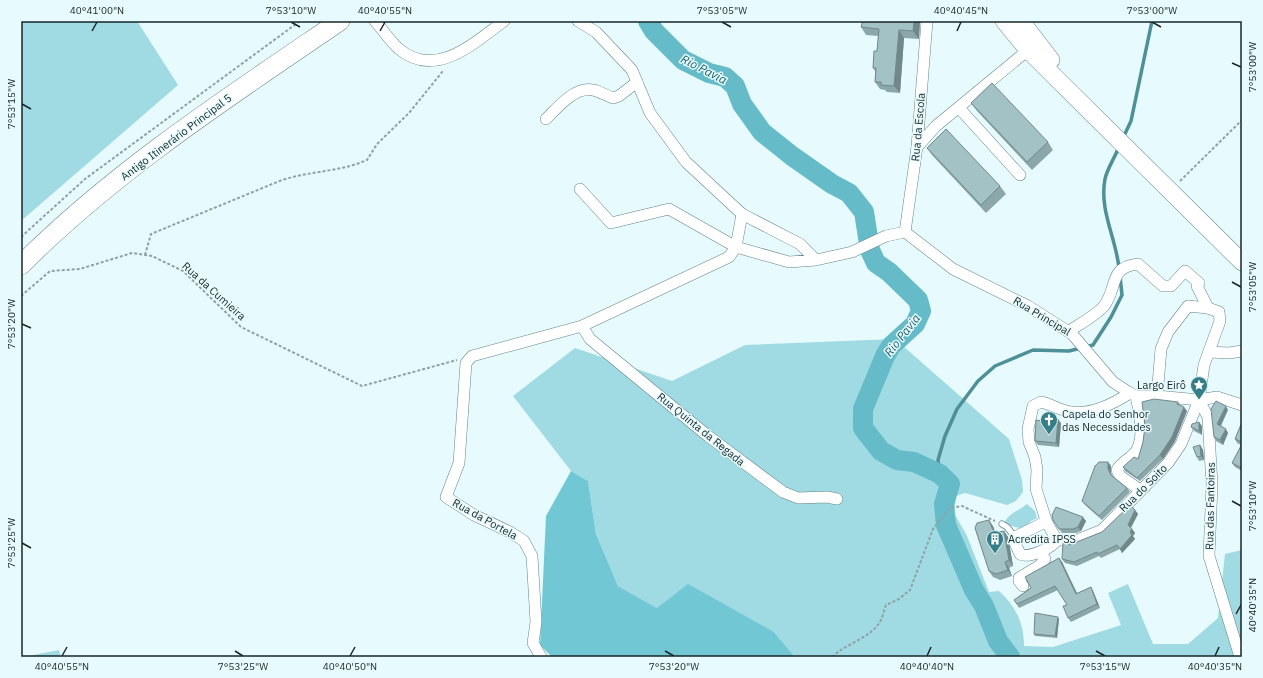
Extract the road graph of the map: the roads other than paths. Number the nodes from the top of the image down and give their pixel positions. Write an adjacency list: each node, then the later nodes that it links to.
1 (340, 21): 23 (highway, Antigo Itinerário Principal 5)
2 (375, 21): 3 (street)
3 (504, 21)
4 (578, 21): 11 (street)
5 (927, 21): 15 (street, Rua da Escola)
6 (1016, 26): 7 (main road); 8 (street); 10 (main road)
7 (1028, 50): 8 (street); 9 (main road); 10 (street)
8 (1008, 65): 9 (street); 12 (street)
9 (1048, 70): 13 (main road)
10 (1065, 76): 13 (main road)
11 (637, 82): 14 (street); 18 (street)
12 (959, 108): 15 (street); 16 (street)
13 (1094, 115): 22 (main road)
14 (546, 119)
15 (917, 147): 19 (street, Rua da Escola)
16 (1020, 175)
17 (580, 189): 20 (street)
18 (742, 214): 20 (street); 21 (street)
19 (906, 232): 21 (street); 26 (street, Rua Principal)
20 (736, 247): 21 (street); 25 (street)
21 (816, 260)
22 (1242, 262)
23 (21, 265)
24 (1208, 308): 26 (street); 28 (street, Rua do Soito); 30 (street)
25 (582, 326): 34 (street, Rua Quinta da Regada); 41 (street, Rua da Portela)
26 (1069, 331): 29 (street, Rua Principal)
27 (1242, 351): 28 (street)
28 (1209, 352): 31 (street, Rua do Soito)
29 (1133, 394): 30 (street); 33 (street); 35 (street)
30 (1157, 396): 31 (street)
31 (1199, 400): 32 (street); 33 (street, Rua do Soito); 42 (street, Rua das Fantoiras)
32 (1242, 405)
33 (1140, 490): 38 (street, Rua do Soito)
34 (836, 499)
35 (1047, 523): 37 (street); 38 (street)
36 (1002, 524): 37 (lane)
37 (1015, 537): 39 (street)
38 (1057, 540): 39 (street)
39 (1040, 552): 40 (street)
40 (1023, 586)
41 (541, 657)
42 (1240, 657)

